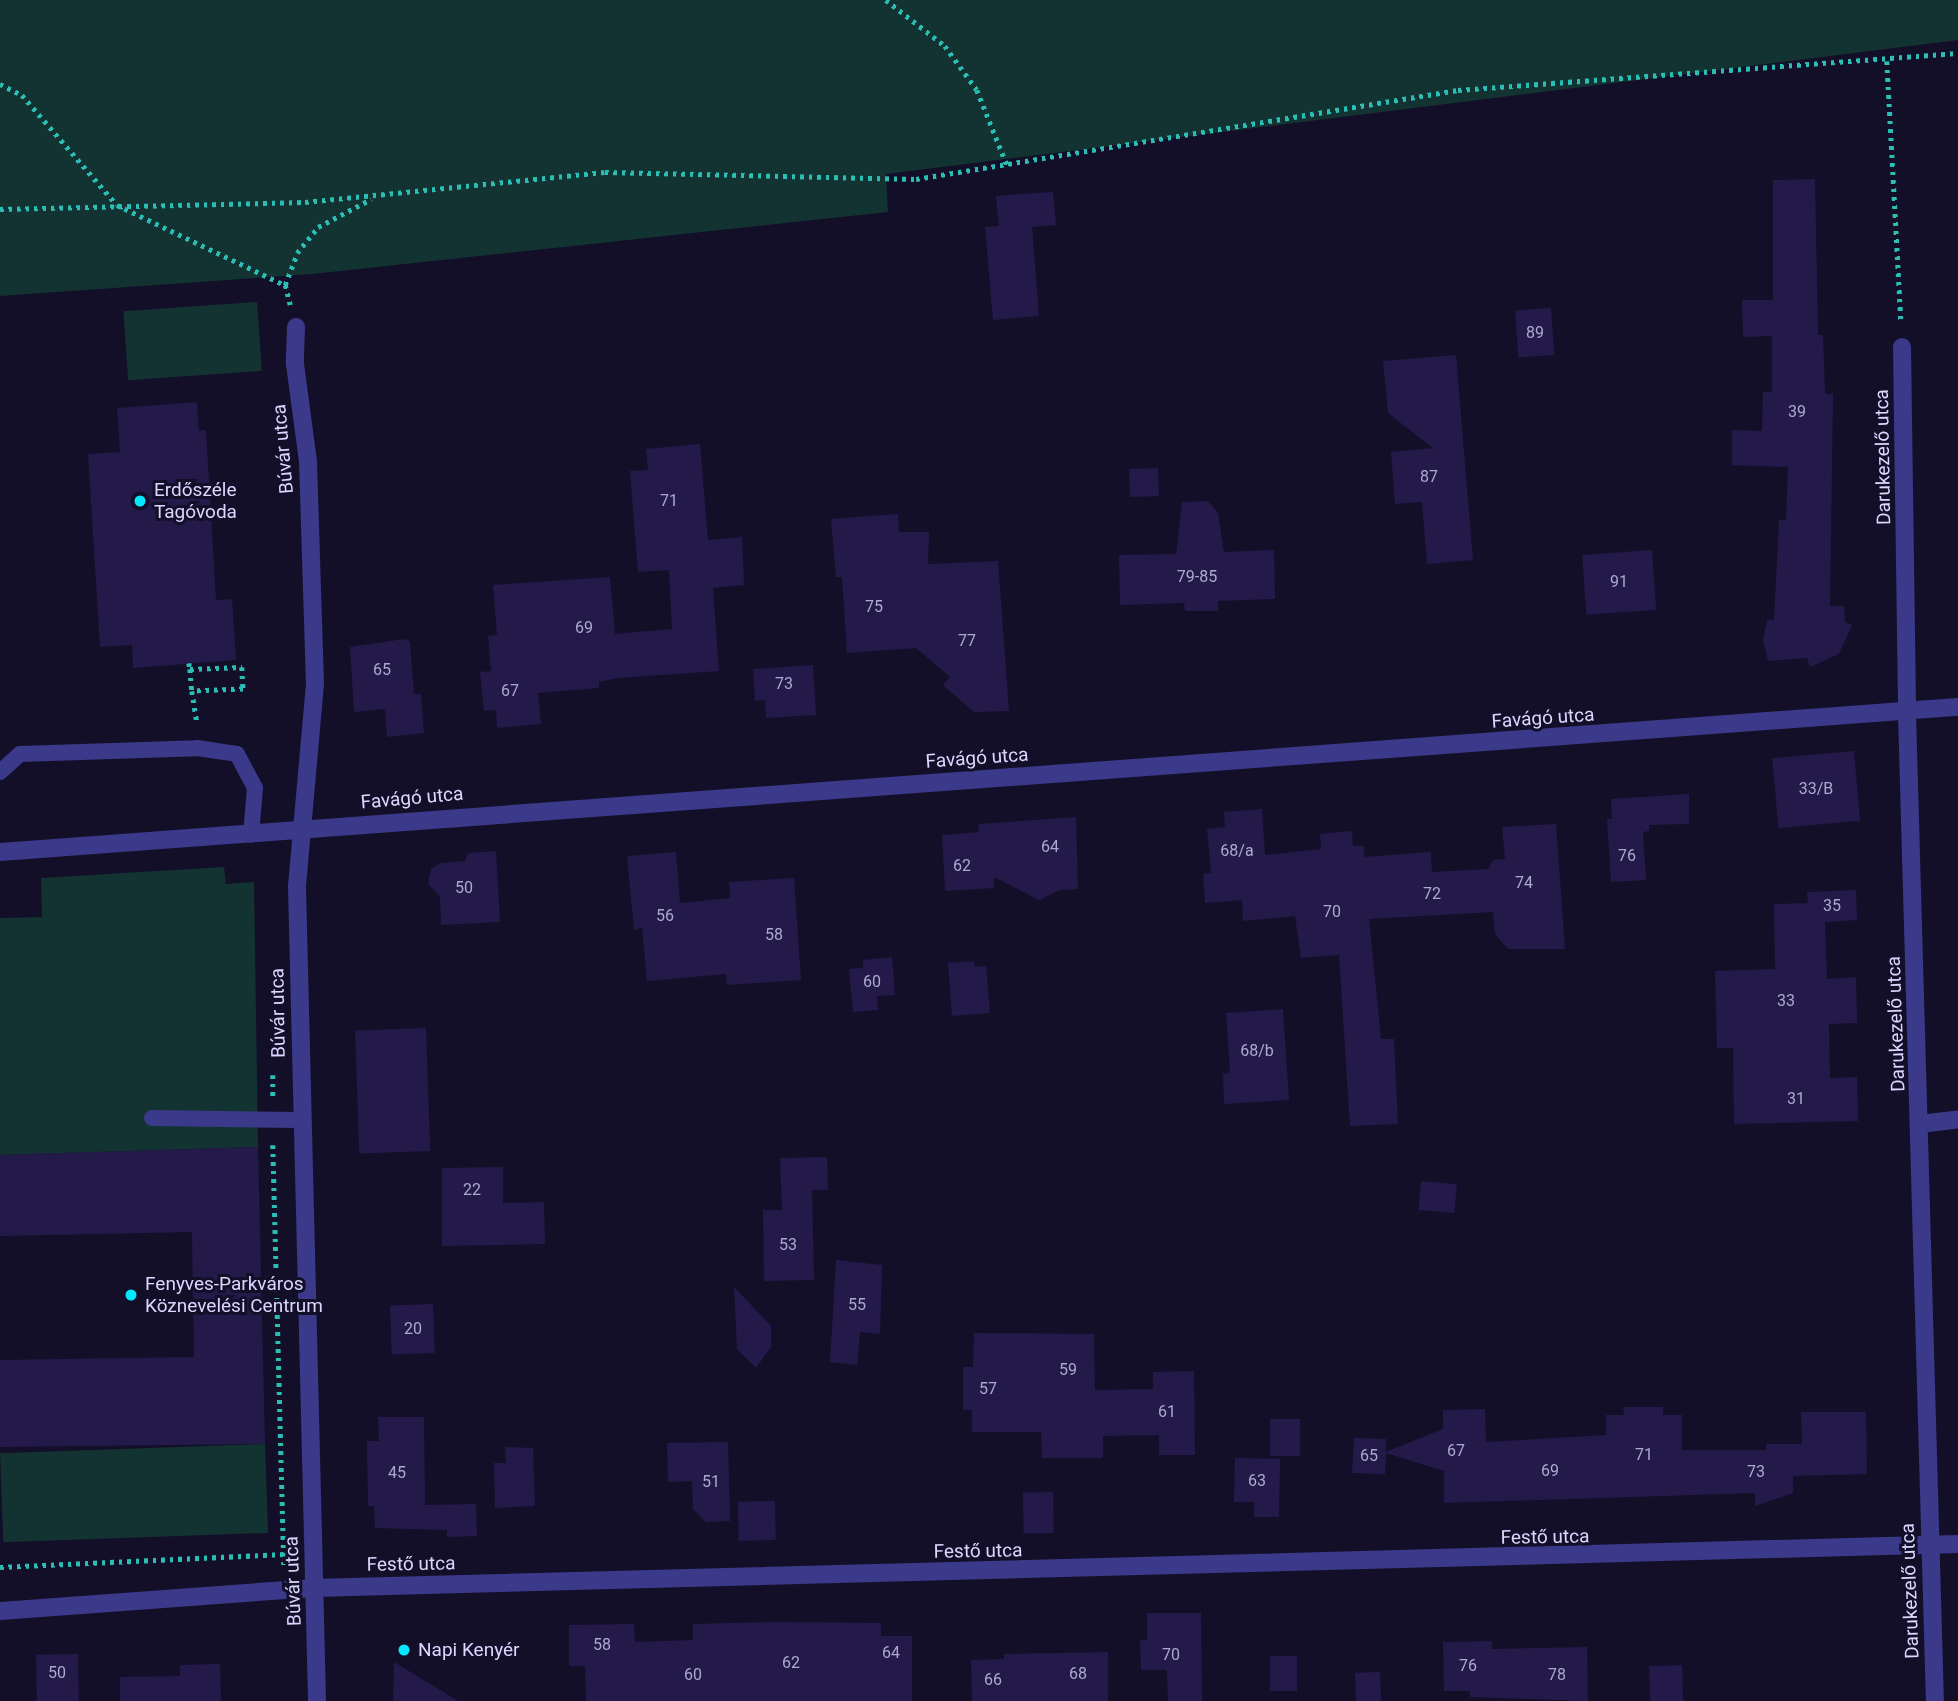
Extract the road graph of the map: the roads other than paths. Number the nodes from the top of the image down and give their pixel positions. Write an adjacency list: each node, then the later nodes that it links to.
1 (296, 327): 6 (street, Búvár utca)
2 (1902, 346): 4 (street, Darukezelő utca)
3 (1958, 707): 4 (street, Favágó utca)
4 (1907, 714): 6 (street, Favágó utca); 12 (street, Darukezelő utca)
5 (0, 772): 7 (lane)
6 (303, 829): 7 (street, Favágó utca); 11 (street, Búvár utca)
7 (251, 835): 8 (street, Favágó utca)
8 (0, 852)
9 (152, 1118): 11 (lane)
10 (1958, 1119): 12 (street)
11 (300, 1120): 15 (street, Búvár utca)
12 (1920, 1124): 14 (street, Darukezelő utca)
13 (1958, 1544): 14 (street, Festő utca)
14 (1930, 1549): 15 (street, Festő utca); 18 (street, Darukezelő utca)
15 (314, 1588): 16 (street, Festő utca); 17 (street, Búvár utca)
16 (0, 1611)
17 (317, 1701)
18 (1935, 1701)

